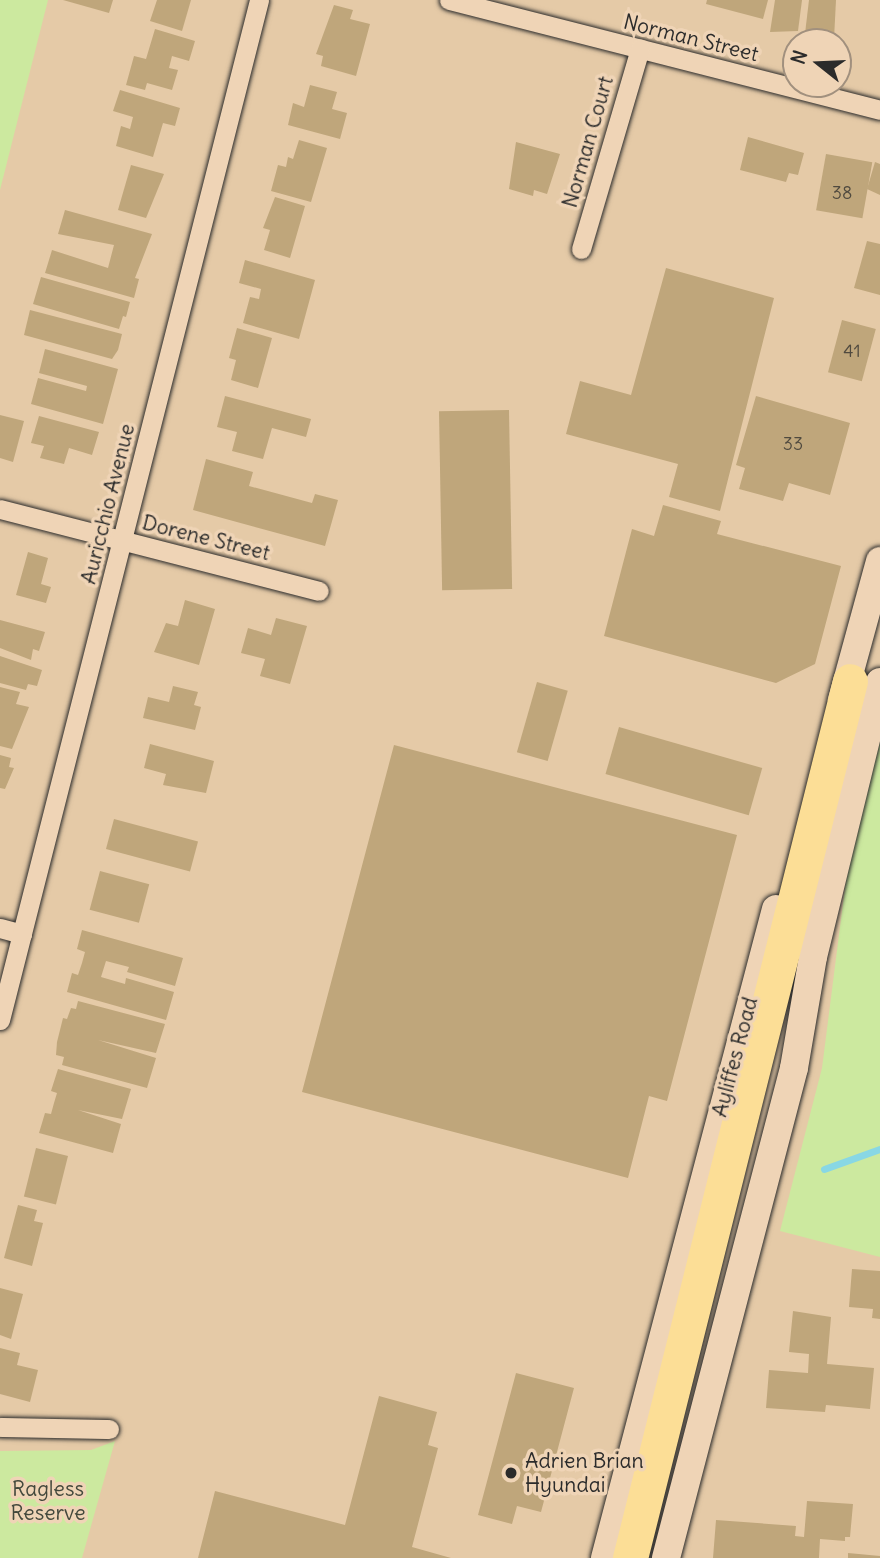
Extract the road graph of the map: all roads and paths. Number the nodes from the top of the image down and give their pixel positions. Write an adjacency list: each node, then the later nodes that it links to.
1 (259, 0): 7 (street, Auricchio Avenue)
2 (450, 0): 3 (street, Norman Street)
3 (640, 48): 4 (street, Norman Street); 5 (street, Norman Court)
4 (880, 110)
5 (580, 249)
6 (0, 509): 7 (street, Dorene Street)
7 (122, 540): 9 (street, Dorene Street); 12 (street, Auricchio Avenue)
8 (880, 561): 10 (main road, Ayliffes Road)
9 (319, 591)
10 (865, 681): 16 (main road, Ayliffes Road); 17 (highway); 18 (main road, Ayliffes Road)
11 (0, 928): 12 (street)
12 (22, 934): 13 (street, Auricchio Avenue)
13 (0, 1020)
14 (0, 1427): 15 (street)
15 (109, 1429)
16 (605, 1558)
17 (630, 1558)
18 (666, 1558)

